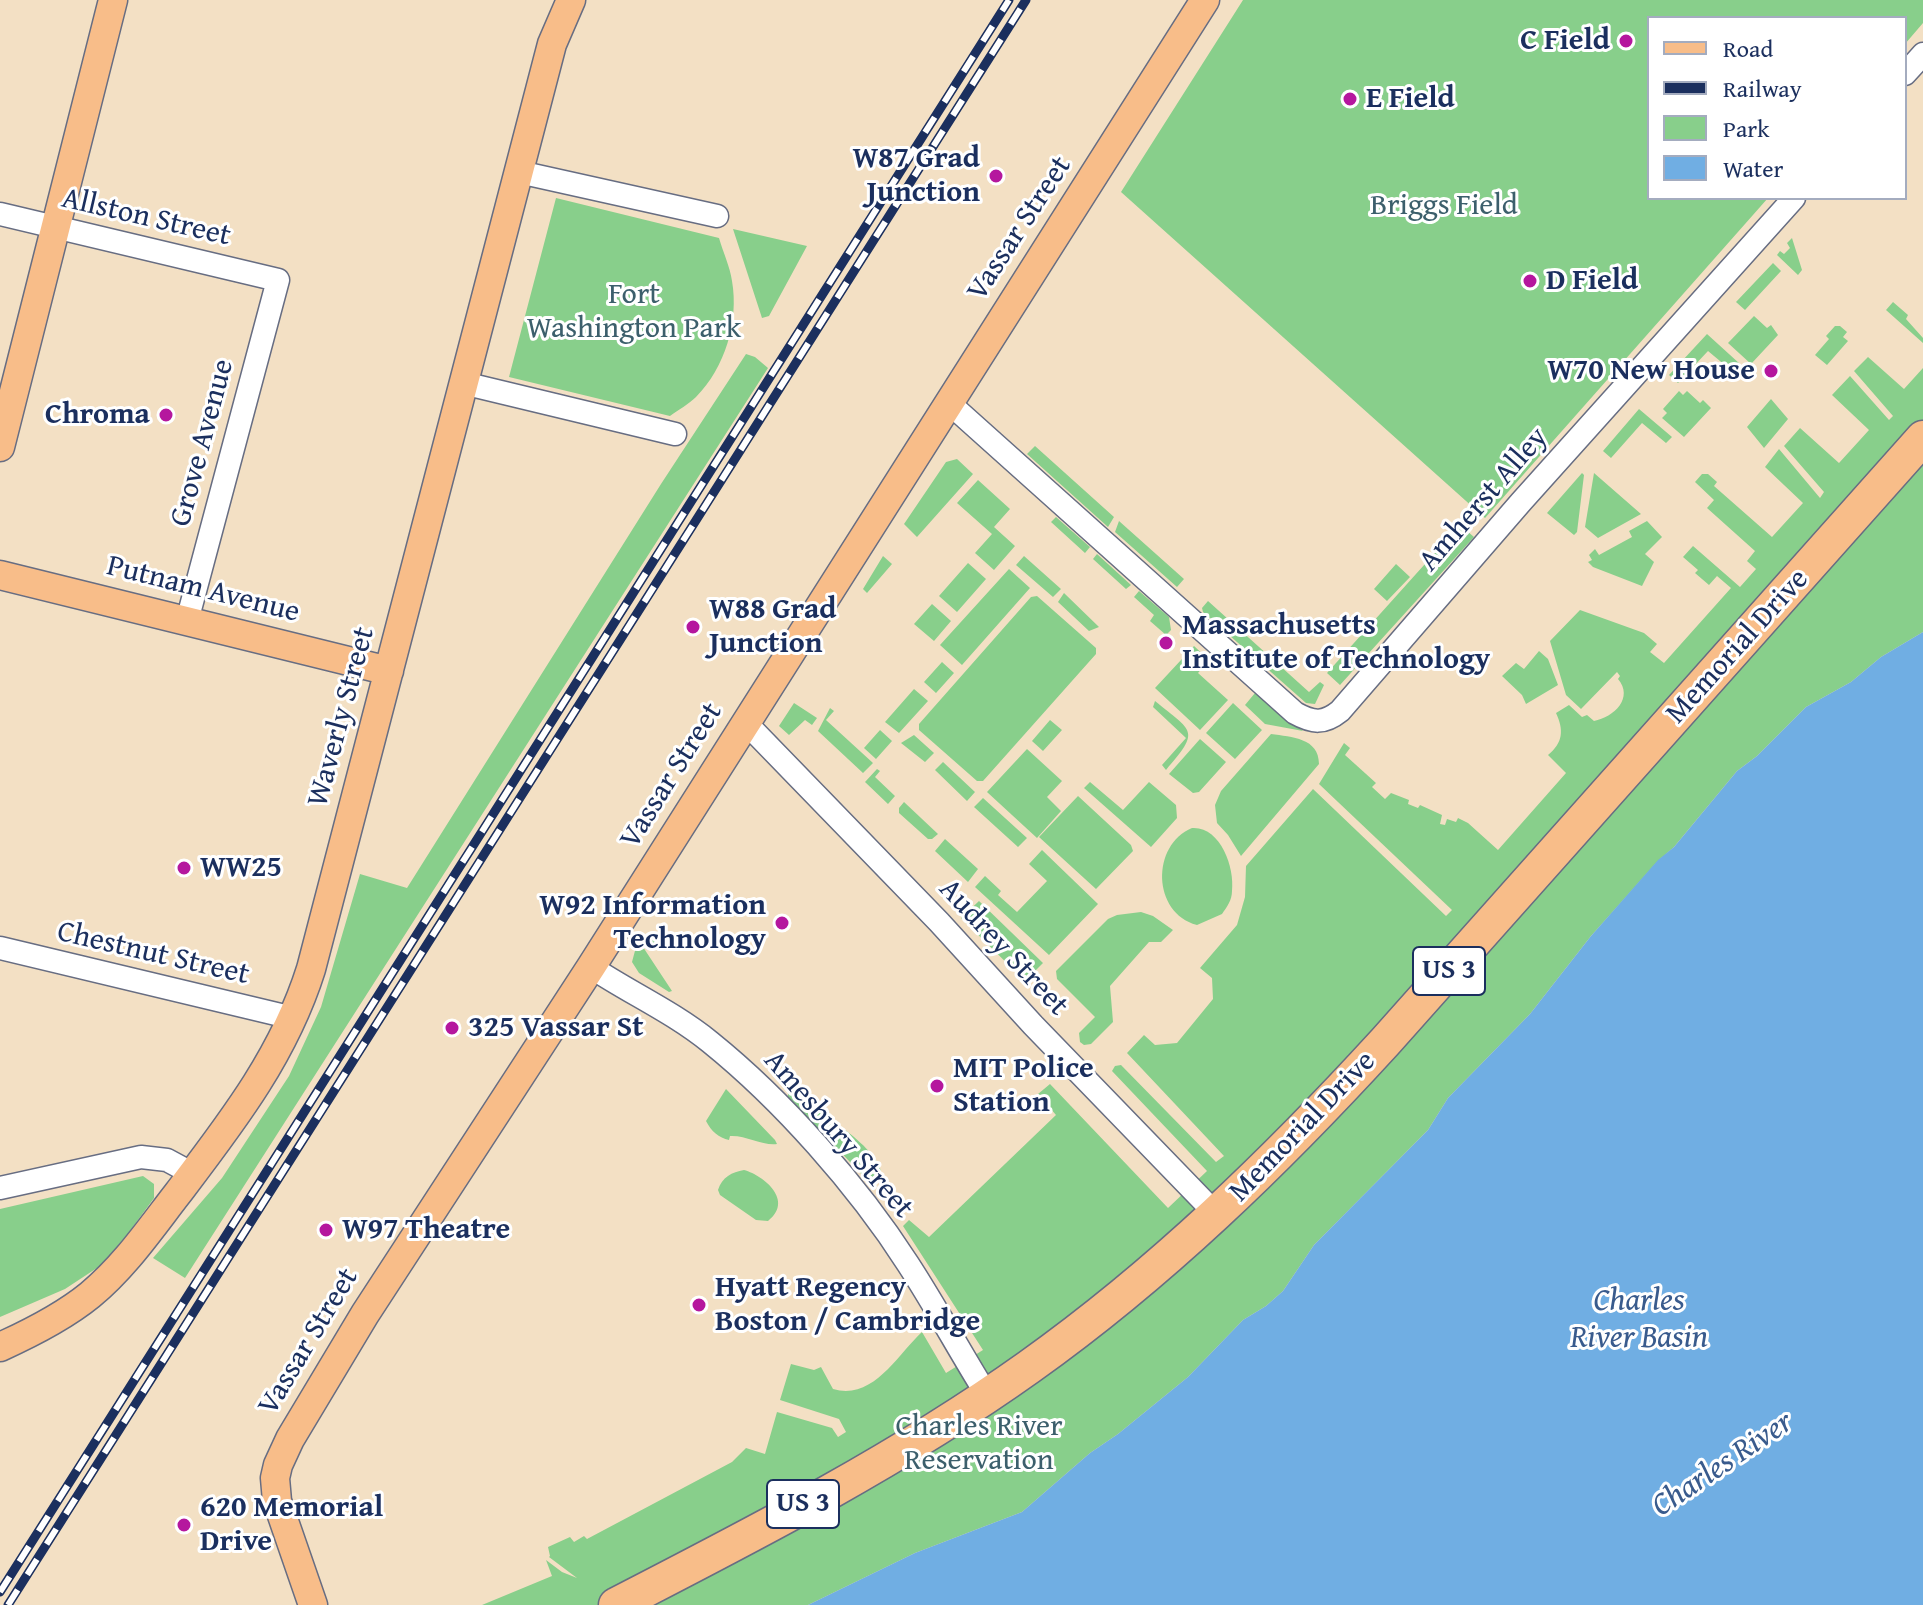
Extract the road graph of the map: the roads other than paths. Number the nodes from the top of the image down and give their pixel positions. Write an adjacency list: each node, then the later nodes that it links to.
1 (113, 0): 10 (main road)
2 (571, 0): 6 (main road, Waverly Street)
3 (1205, 0): 13 (main road, Vassar Street)
4 (1923, 54): 5 (street)
5 (1907, 72)
6 (519, 172): 9 (street); 12 (main road, Waverly Street)
7 (1792, 200): 13 (street, Amherst Alley)
8 (0, 214): 10 (street, Allston Street)
9 (717, 216)
10 (55, 228): 11 (street, Allston Street); 16 (main road)
11 (278, 280): 20 (street, Grove Avenue)
12 (463, 383): 14 (street); 21 (main road, Waverly Street)
13 (949, 403): 22 (main road, Vassar Street)
14 (675, 434)
15 (1923, 438): 18 (highway, Memorial Drive / US 3)
16 (0, 447)
17 (1923, 456): 18 (highway, Memorial Drive / US 3)
18 (1867, 502): 28 (highway, Memorial Drive / US 3)
19 (0, 575): 20 (main road, Putnam Avenue)
20 (187, 621): 21 (main road, Putnam Avenue)
21 (389, 671): 25 (main road, Waverly Street)
22 (746, 723): 24 (main road, Vassar Street); 28 (street, Audrey Street)
23 (0, 948): 25 (street, Chestnut Street)
24 (591, 967): 30 (street, Amesbury Street); 31 (main road, Vassar Street)
25 (293, 1018): 26 (main road, Waverly Street)
26 (193, 1174): 27 (street); 29 (main road, Waverly Street)
27 (0, 1188)
28 (1217, 1215): 30 (highway, Memorial Drive / US 3)
29 (0, 1347)
30 (987, 1395): 32 (highway, Memorial Drive / US 3)
31 (313, 1605)
32 (616, 1605)

